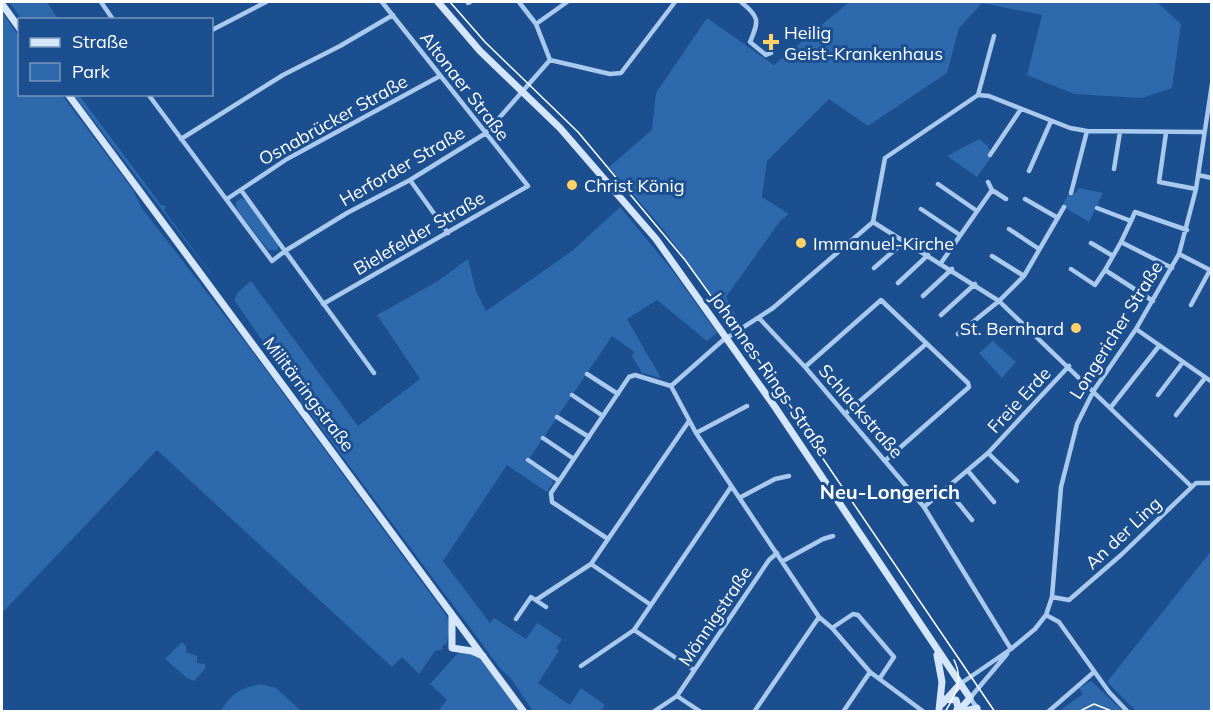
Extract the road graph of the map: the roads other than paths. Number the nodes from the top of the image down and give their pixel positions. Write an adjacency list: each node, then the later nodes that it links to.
1 (101, 2): 11 (street)
2 (266, 2): 14 (street)
3 (382, 2): 10 (street, Altonaer Straße)
4 (438, 2): 20 (street, Johannes-Rings-Straße)
5 (519, 2): 12 (street)
6 (567, 2): 12 (street)
7 (675, 2): 17 (street)
8 (741, 2): 16 (street)
9 (2, 4): 13 (street)
10 (393, 15): 18 (street, Altonaer Straße); 31 (street)
11 (111, 18)
12 (536, 24): 17 (street)
13 (18, 26)
14 (213, 29)
15 (994, 36): 21 (street)
16 (771, 53)
17 (550, 60): 20 (street, Herforder Straße)
18 (440, 76): 29 (street, Altonaer Straße); 43 (street, Osnabrücker Straße)
19 (1212, 84): 28 (street, Longericher Straße)
20 (522, 92): 29 (street, Herforder Straße); 89 (street, Johannes-Rings-Straße)
21 (978, 95): 24 (street); 54 (street)
22 (70, 96): 139 (street, Militärringstraße)
23 (150, 96): 31 (street)
24 (1021, 109): 25 (street); 32 (street)
25 (1052, 121): 26 (street); 34 (street)
26 (1086, 131): 27 (street); 44 (street)
27 (1120, 132): 30 (street); 33 (street)
28 (1204, 132): 30 (street); 35 (street, Longericher Straße)
29 (486, 133): 37 (street, Herforder Straße); 40 (street, Altonaer Straße)
30 (1166, 133): 42 (street)
31 (182, 139): 45 (street)
32 (990, 155)
33 (1114, 169)
34 (1029, 171)
35 (1198, 175): 36 (street); 42 (street, Longericher Straße)
36 (1212, 178)
37 (410, 180): 57 (street); 63 (street, Herforder Straße)
38 (988, 182): 41 (street)
39 (938, 184): 51 (street)
40 (528, 186): 57 (street, Bielefelder Straße)
41 (992, 189): 46 (street); 51 (street)
42 (1196, 189): 56 (street, Longericher Straße)
43 (241, 190): 45 (street, Osnabrücker Straße); 63 (street)
44 (1071, 193)
45 (227, 199): 63 (street)
46 (1006, 199)
47 (1025, 199): 52 (street)
48 (1064, 207): 52 (street)
49 (1097, 208): 53 (street)
50 (921, 209): 58 (street)
51 (977, 211): 58 (street)
52 (1058, 218): 62 (street)
53 (1131, 221): 56 (street); 60 (street)
54 (873, 222): 59 (street); 86 (street)
55 (1009, 229): 62 (street)
56 (1187, 230): 64 (street, Longericher Straße)
57 (448, 233): 83 (street, Bielefelder Straße)
58 (960, 235): 68 (street)
59 (905, 241): 65 (street); 69 (street)
60 (1121, 242): 67 (street); 70 (street)
61 (1091, 243): 67 (street)
62 (1040, 249): 75 (street)
63 (285, 251): 83 (street)
64 (1179, 254): 70 (street, Longericher Straße); 74 (street)
65 (928, 255): 68 (street); 76 (street)
66 (992, 256): 75 (street)
67 (1113, 256): 73 (street)
68 (941, 263): 71 (street)
69 (874, 267)
70 (1172, 268): 82 (street, Longericher Straße)
71 (952, 269): 77 (street); 80 (street)
72 (1071, 269): 78 (street)
73 (1105, 270): 78 (street); 82 (street)
74 (1211, 270): 84 (street)
75 (1024, 276): 81 (street)
76 (898, 283)
77 (975, 284): 81 (street); 85 (street)
78 (1095, 285): 79 (street)
79 (1092, 291)
80 (923, 296)
81 (999, 301): 88 (street); 93 (street)
82 (1153, 301): 87 (street, Longericher Straße)
83 (323, 304): 95 (street)
84 (1191, 305)
85 (941, 315)
86 (759, 318): 89 (street); 94 (street, Schlackstraße)
87 (1136, 329): 91 (street); 100 (street, Longericher Straße)
88 (958, 334)
89 (727, 338): 99 (street); 145 (street, Johannes-Rings-Straße)
90 (926, 344): 94 (street); 106 (street); 117 (street)
91 (1160, 346): 92 (street); 105 (street)
92 (1183, 362): 97 (street); 103 (street)
93 (1069, 366): 100 (street); 114 (street, Freie Erde)
94 (805, 367): 106 (street, Schlackstraße)
95 (374, 373)
96 (587, 374): 101 (street)
97 (1205, 378): 98 (street); 107 (street)
98 (1212, 382)
99 (671, 386): 101 (street); 110 (street)
100 (1094, 390): 105 (street); 135 (street, Longericher Straße)
101 (618, 394): 108 (street)
102 (572, 395): 108 (street)
103 (1158, 395)
104 (747, 406): 111 (street)
105 (1112, 407): 124 (street)
106 (845, 414): 117 (street, Schlackstraße)
107 (1176, 415)
108 (603, 416): 112 (street)
109 (557, 417): 112 (street)
110 (689, 421): 111 (street); 131 (street)
111 (696, 433): 123 (street)
112 (589, 437): 115 (street)
113 (543, 438): 115 (street)
114 (988, 453): 118 (street, Freie Erde); 121 (street, Freie Erde)
115 (574, 459): 120 (street)
116 (528, 460): 120 (street)
117 (886, 460): 128 (street, Schlackstraße)
118 (968, 471): 125 (street, Freie Erde); 127 (street)
119 (789, 476): 126 (street)
120 (559, 481): 131 (street)
121 (1017, 481)
122 (1212, 483): 124 (street)
123 (731, 487): 126 (street); 137 (street)
124 (1192, 487): 135 (street, An der Ling)
125 (947, 489): 128 (street, Freie Erde); 129 (street)
126 (741, 497): 132 (street)
127 (994, 502)
128 (924, 507): 146 (street, Schlackstraße)
129 (972, 520)
130 (833, 536): 133 (street)
131 (608, 539): 134 (street)
132 (777, 553): 133 (street); 149 (street, Mönnigstraße)
133 (783, 561): 141 (street)
134 (591, 564): 136 (street); 137 (street)
135 (1052, 597): 140 (street, Longericher Straße)
136 (536, 600): 138 (street); 142 (street)
137 (651, 605): 144 (street)
138 (546, 607)
139 (451, 612): 147 (street, Militärringstraße); 147 (street)
140 (1046, 615): 146 (street, Longericher Straße); 151 (street)
141 (819, 617): 143 (street); 161 (street)
142 (516, 619)
143 (832, 628): 150 (street); 152 (street)
144 (634, 630): 148 (street); 149 (street)
145 (933, 644): 153 (street, Johannes-Rings-Straße); 164 (street)
146 (1011, 649): 153 (street, Longericher Straße); 155 (street, Longericher Straße)
147 (484, 656): 158 (street, Militärringstraße)
148 (581, 666)
149 (694, 670): 154 (street, Mönnigstraße)
150 (870, 672): 152 (street); 162 (street)
151 (1094, 672): 166 (street); 167 (street)
152 (880, 678): 163 (street)
153 (960, 684): 155 (street, Johannes-Rings-Straße); 156 (street, Longericher Straße)
154 (677, 696): 159 (street, Mönnigstraße); 160 (street)
155 (970, 698): 157 (street); 165 (street, Longericher Straße)
156 (945, 699): 164 (street, Longericher Straße); 165 (street)
157 (979, 710): 165 (street)
158 (524, 711)
159 (653, 711)
160 (701, 711)
161 (754, 711)
162 (843, 711)
163 (924, 711)
164 (939, 711)
165 (959, 711)
166 (1049, 711)
167 (1128, 711)

